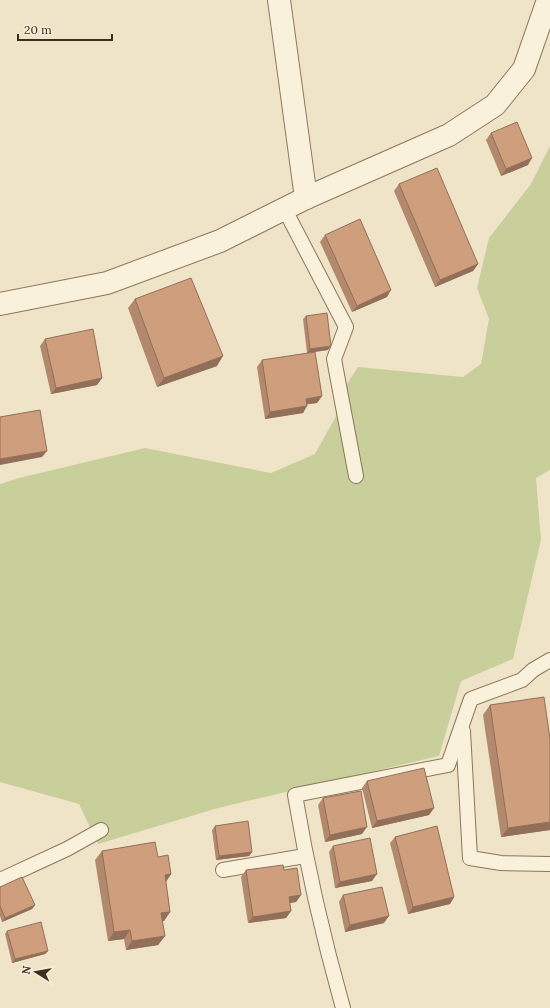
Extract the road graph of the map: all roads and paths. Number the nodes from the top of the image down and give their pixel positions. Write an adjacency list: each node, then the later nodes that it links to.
1 (279, 0): 3 (street)
2 (548, 0): 3 (street)
3 (306, 198): 4 (street)
4 (284, 208): 5 (street); 6 (lane)
5 (0, 304)
6 (356, 476)
7 (550, 660): 8 (lane)
8 (462, 726): 10 (lane); 11 (lane)
9 (101, 830): 13 (lane)
10 (305, 856): 12 (lane); 14 (lane)
11 (550, 864)
12 (223, 870)
13 (0, 880)
14 (343, 1008)

